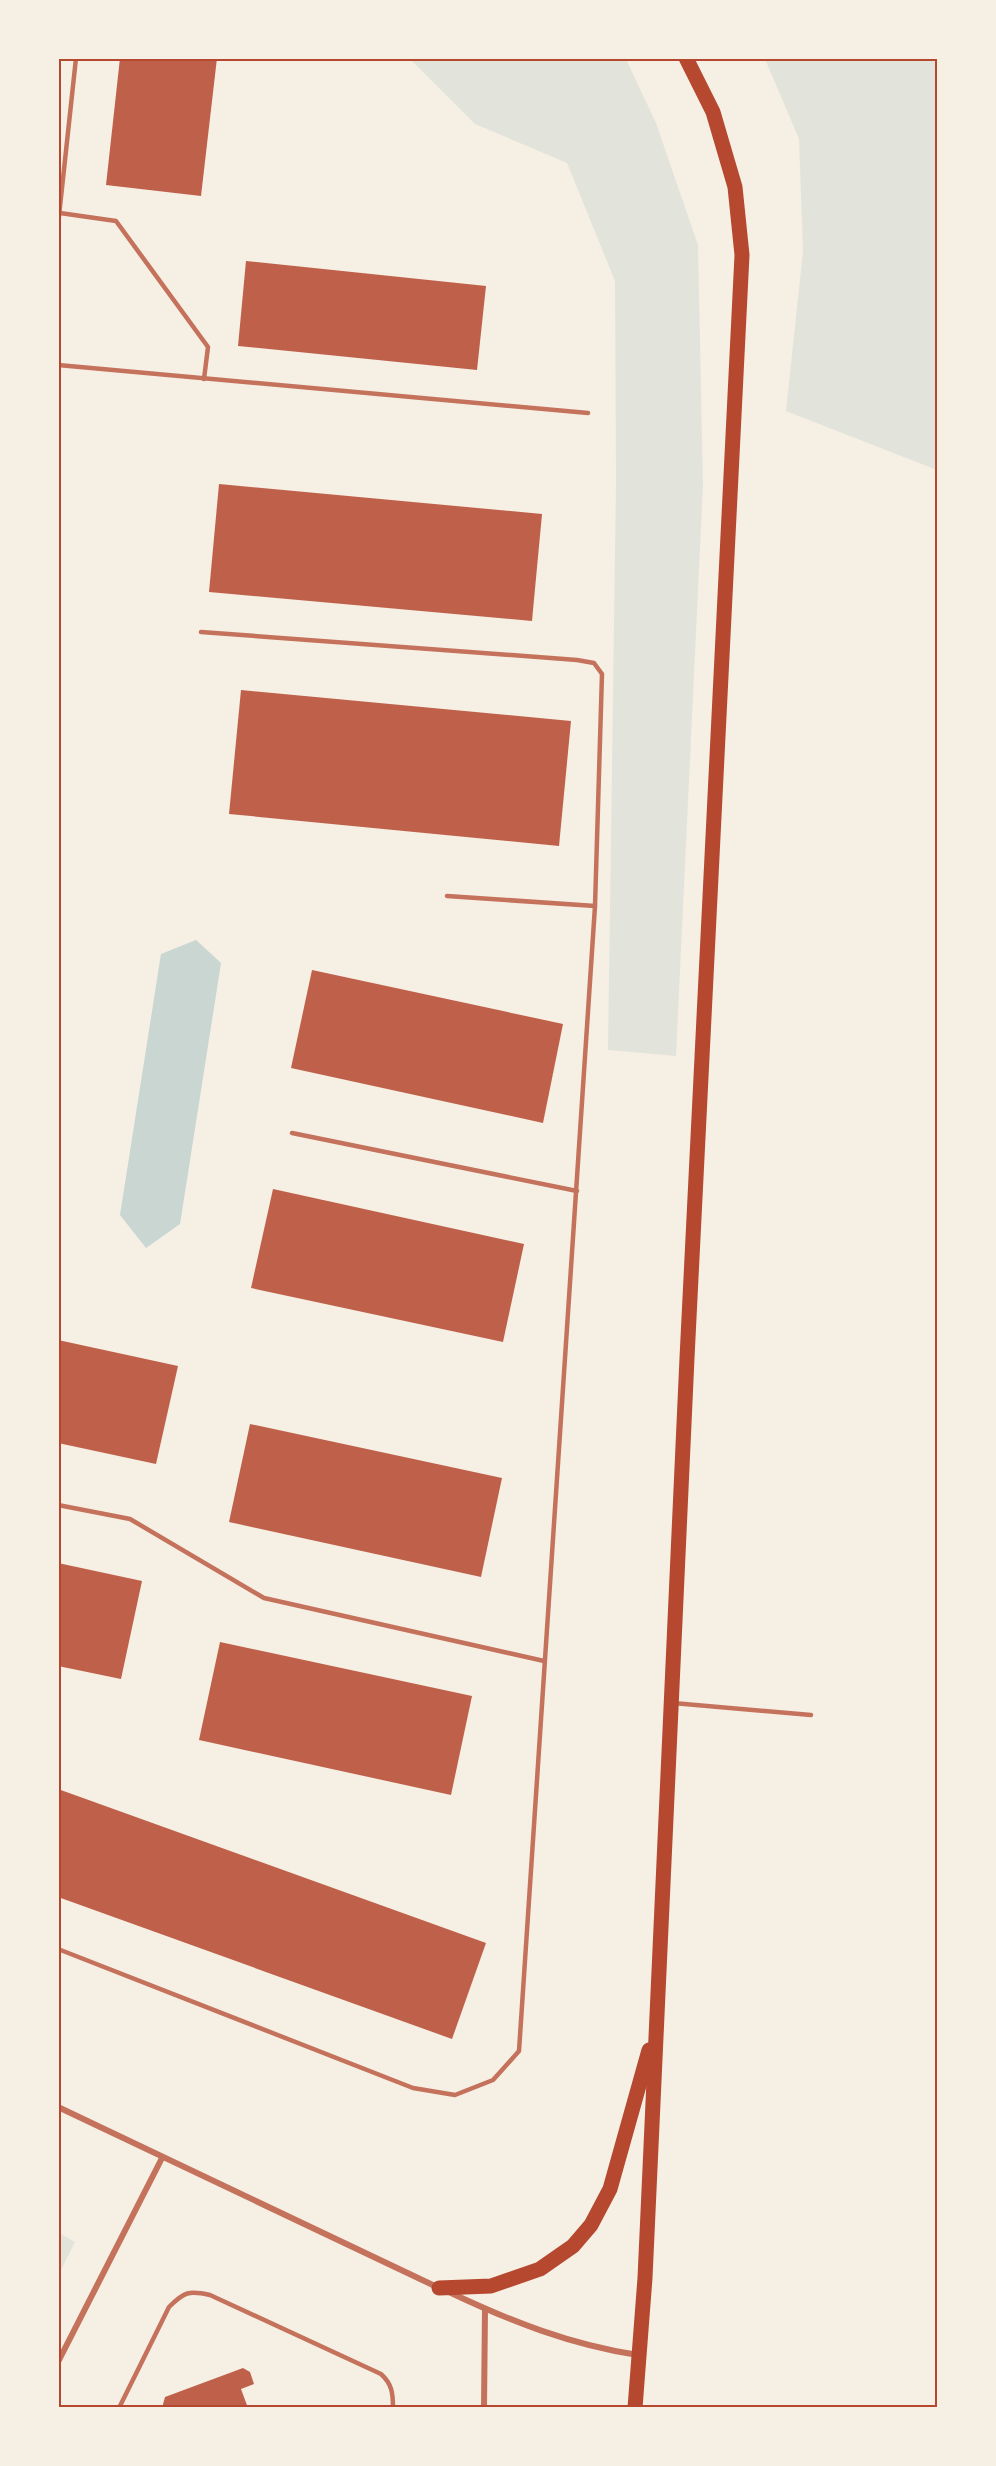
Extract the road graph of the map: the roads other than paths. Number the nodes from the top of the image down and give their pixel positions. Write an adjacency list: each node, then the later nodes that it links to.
1 (76, 58): 3 (lane)
2 (686, 58): 15 (main road)
3 (60, 213): 4 (lane); 6 (lane)
4 (58, 225)
5 (58, 365): 6 (lane)
6 (204, 379): 7 (lane)
7 (588, 413)
8 (201, 632): 10 (lane)
9 (447, 896): 10 (lane)
10 (595, 906): 12 (lane)
11 (292, 1133): 12 (lane)
12 (576, 1191): 14 (lane)
13 (58, 1504): 14 (lane)
14 (544, 1661): 17 (lane)
15 (671, 1703): 16 (lane); 18 (main road)
16 (811, 1714)
17 (58, 1949)
18 (656, 2025): 21 (main road); 23 (main road)
19 (58, 2107): 20 (street)
20 (162, 2158): 21 (street); 24 (street)
21 (439, 2288): 22 (street)
22 (485, 2309): 23 (street); 27 (street)
23 (640, 2355): 28 (main road)
24 (58, 2362)
25 (119, 2408): 26 (lane)
26 (393, 2408)
27 (484, 2408)
28 (635, 2408)

